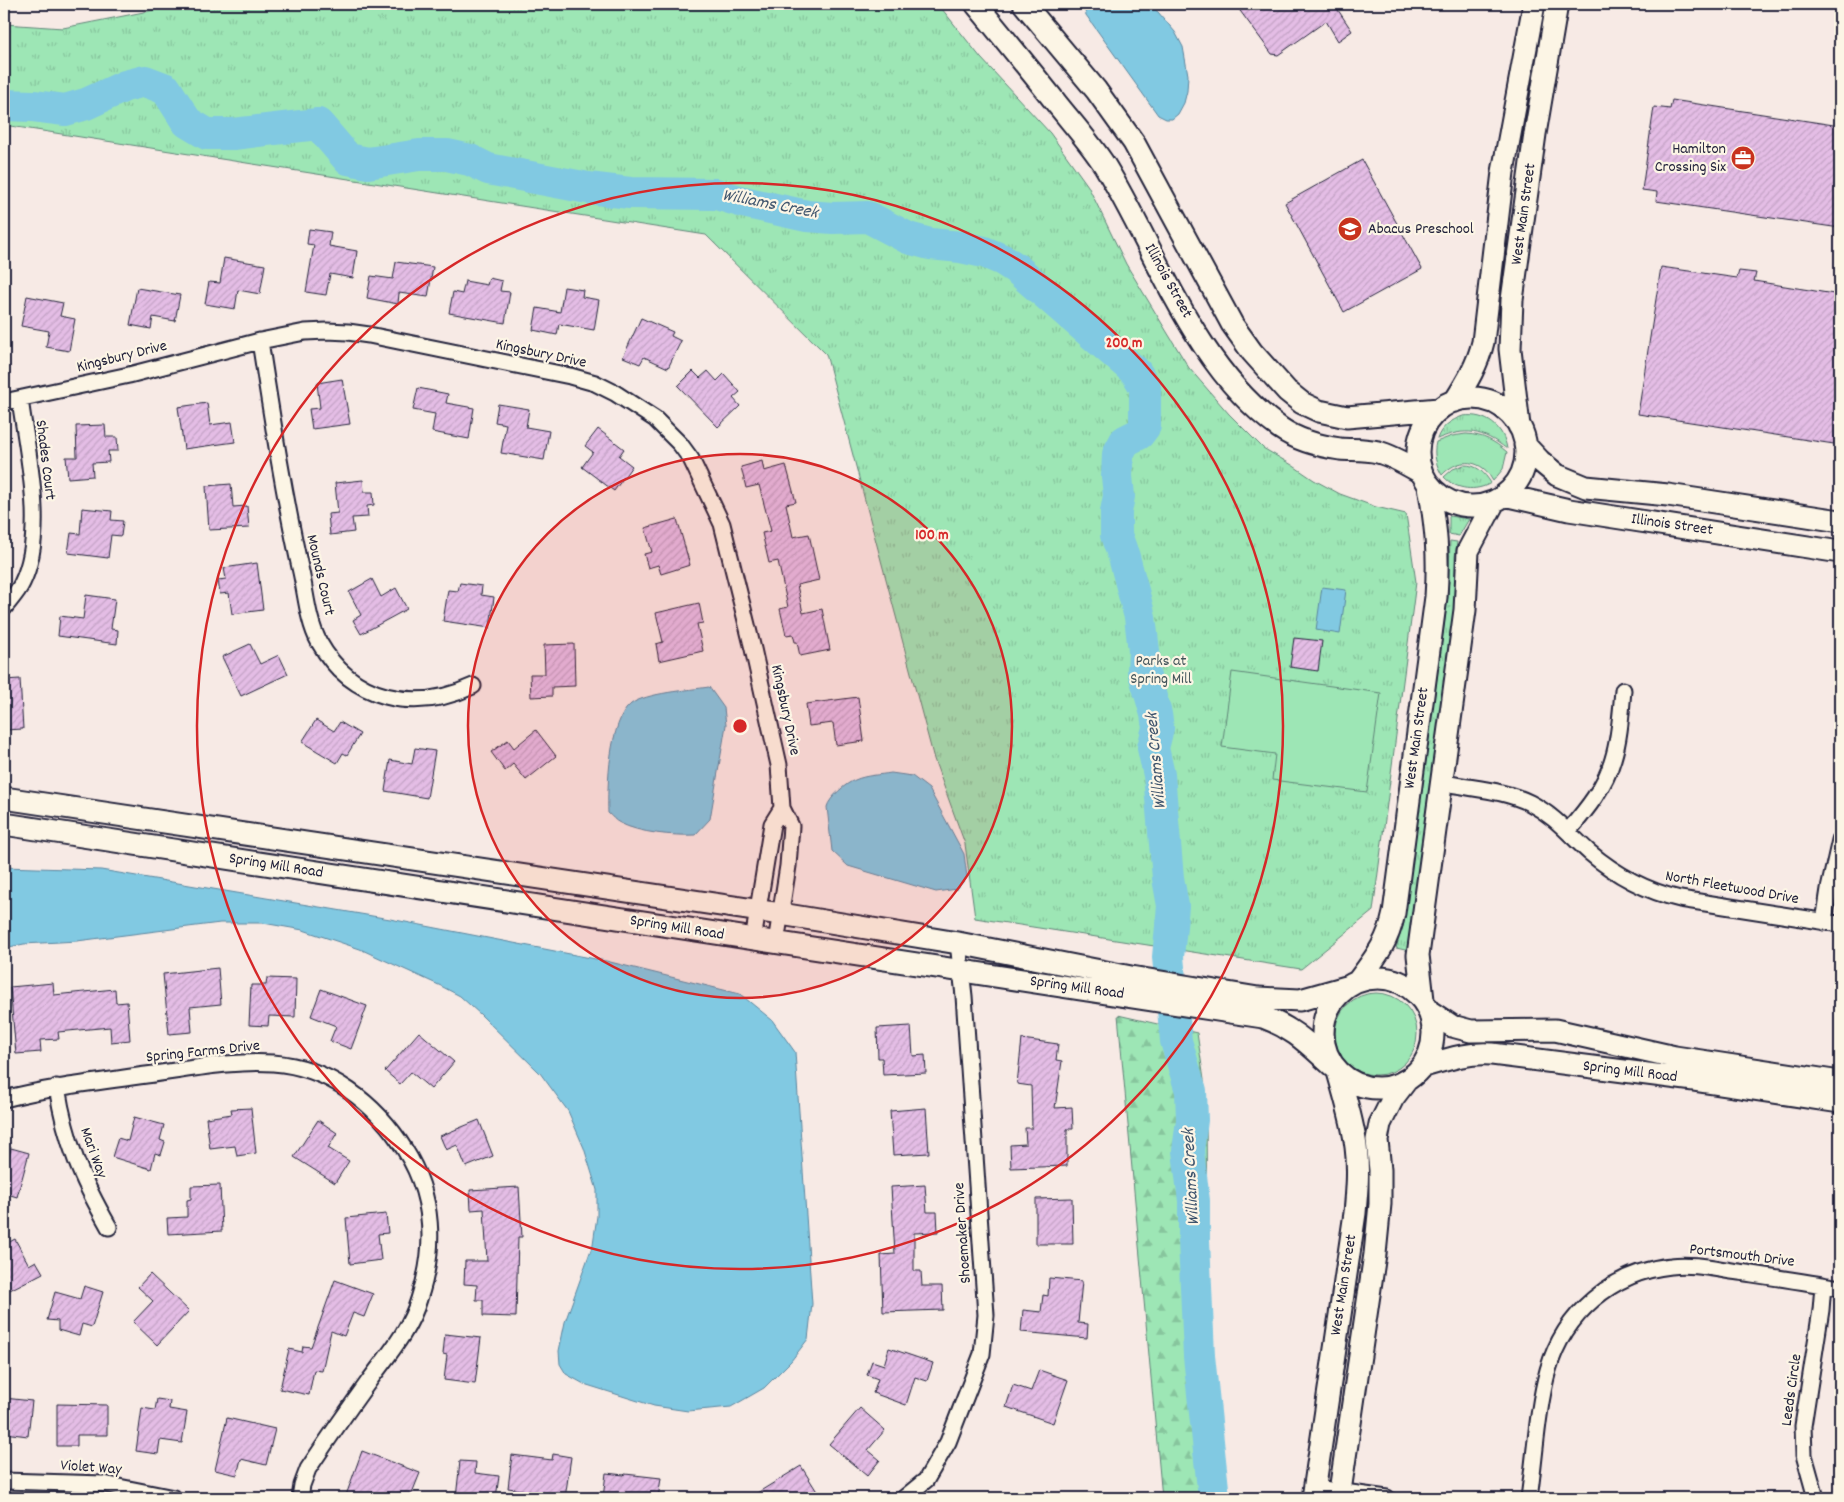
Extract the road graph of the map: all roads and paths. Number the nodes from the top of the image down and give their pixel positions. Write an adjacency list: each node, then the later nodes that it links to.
1 (976, 4): 10 (street, Illinois Street)
2 (1024, 4): 8 (street)
3 (1534, 4): 8 (street, West Main Street)
4 (1557, 4): 9 (street, West Main Street)
5 (260, 341): 6 (street, Kingsbury Drive); 15 (street, Mounds Court); 19 (street, Kingsbury Drive)
6 (20, 399): 7 (street, Kingsbury Drive); 14 (street, Shades Court)
7 (4, 402)
8 (1447, 405): 9 (street); 10 (street)
9 (1522, 436): 11 (street); 12 (street, Illinois Street)
10 (1425, 480): 11 (street); 31 (street, West Main Street)
11 (1499, 499): 13 (street, Illinois Street); 17 (street, West Main Street)
12 (1840, 521)
13 (1840, 552)
14 (4, 608)
15 (473, 686)
16 (1624, 690): 21 (street)
17 (1441, 782): 21 (street, North Fleetwood Drive); 34 (street, West Main Street)
18 (4, 798): 23 (street, Spring Mill Road)
19 (782, 808): 23 (street); 24 (street, Kingsbury Drive)
20 (4, 824): 27 (street, Spring Mill Road)
21 (1568, 830): 25 (street, North Fleetwood Drive)
22 (1840, 840): 25 (street)
23 (758, 911): 24 (street, Spring Mill Road); 27 (street)
24 (781, 914): 28 (street, Kingsbury Drive); 29 (street, Spring Mill Road)
25 (1824, 922): 26 (street, North Fleetwood Drive)
26 (1840, 924)
27 (753, 940): 28 (street, Spring Mill Road)
28 (776, 943): 30 (street, Spring Mill Road)
29 (958, 943): 30 (street, Shoemaker Drive); 32 (street, Spring Mill Road)
30 (961, 971): 32 (street, Spring Mill Road); 49 (street, Shoemaker Drive)
31 (1352, 984): 33 (street, Spring Mill Road); 34 (street); 35 (street)
32 (1131, 986): 33 (street, Spring Mill Road)
33 (1205, 998): 35 (street, Spring Mill Road)
34 (1426, 1006): 36 (street); 37 (street, Spring Mill Road)
35 (1336, 1070): 36 (street); 45 (street, West Main Street)
36 (1414, 1074): 40 (street, Spring Mill Road); 46 (street, West Main Street)
37 (1840, 1082)
38 (57, 1087): 39 (street, Spring Farms Drive); 41 (street, Mari Way); 48 (street, Spring Farms Drive)
39 (4, 1098)
40 (1840, 1102)
41 (108, 1227)
42 (1823, 1285): 43 (street, Portsmouth Drive); 51 (street, Portsmouth Drive); 52 (street, Leeds Circle)
43 (1840, 1288)
44 (4, 1481): 47 (street, Violet Way)
45 (1314, 1493): 46 (street)
46 (1340, 1495): 50 (street)
47 (174, 1498)
48 (300, 1498)
49 (904, 1498)
50 (1386, 1498)
51 (1529, 1498)
52 (1816, 1498)

